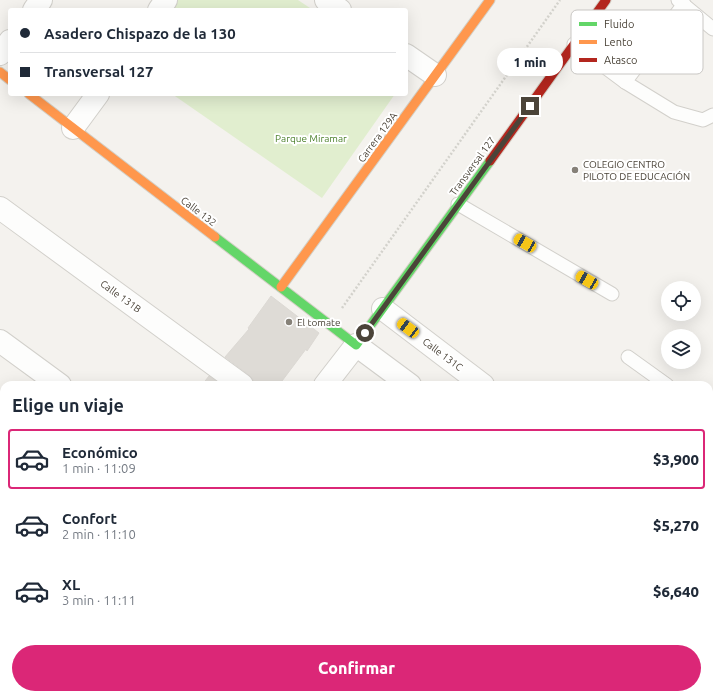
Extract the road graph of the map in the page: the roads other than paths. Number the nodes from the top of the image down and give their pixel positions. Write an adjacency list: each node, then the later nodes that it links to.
1 (166, 0): 7 (street)
2 (326, 0): 8 (street)
3 (350, 0): 9 (street)
4 (490, 0): 21 (street, Carrera 129A)
5 (606, 0): 10 (street, Transversal 127)
6 (681, 2): 11 (lane)
7 (160, 8)
8 (339, 8)
9 (344, 8)
10 (599, 10)
11 (690, 10)
12 (703, 21): 13 (lane)
13 (713, 29)
14 (8, 44): 16 (street)
15 (571, 48): 28 (street, Transversal 127)
16 (0, 54)
17 (408, 56): 21 (street)
18 (0, 72): 22 (street)
19 (615, 74): 23 (lane)
20 (632, 74): 23 (lane)
21 (435, 75): 30 (street, Carrera 129A)
22 (8, 78)
23 (626, 82): 26 (lane)
24 (32, 96): 27 (street, Calle 132)
25 (97, 96): 27 (street)
26 (713, 115)
27 (73, 128): 30 (street, Calle 132)
28 (458, 204): 31 (lane); 32 (street, Transversal 127)
29 (0, 208): 37 (street, Calle 131B)
30 (281, 287): 34 (street, Calle 132)
31 (612, 294)
32 (383, 309): 34 (street, Transversal 127); 40 (street, Calle 131C)
33 (0, 341): 36 (street)
34 (356, 345): 38 (street); 39 (street)
35 (628, 357): 41 (lane)
36 (55, 381)
37 (237, 381)
38 (328, 381)
39 (405, 381)
40 (478, 381)
41 (661, 381)

